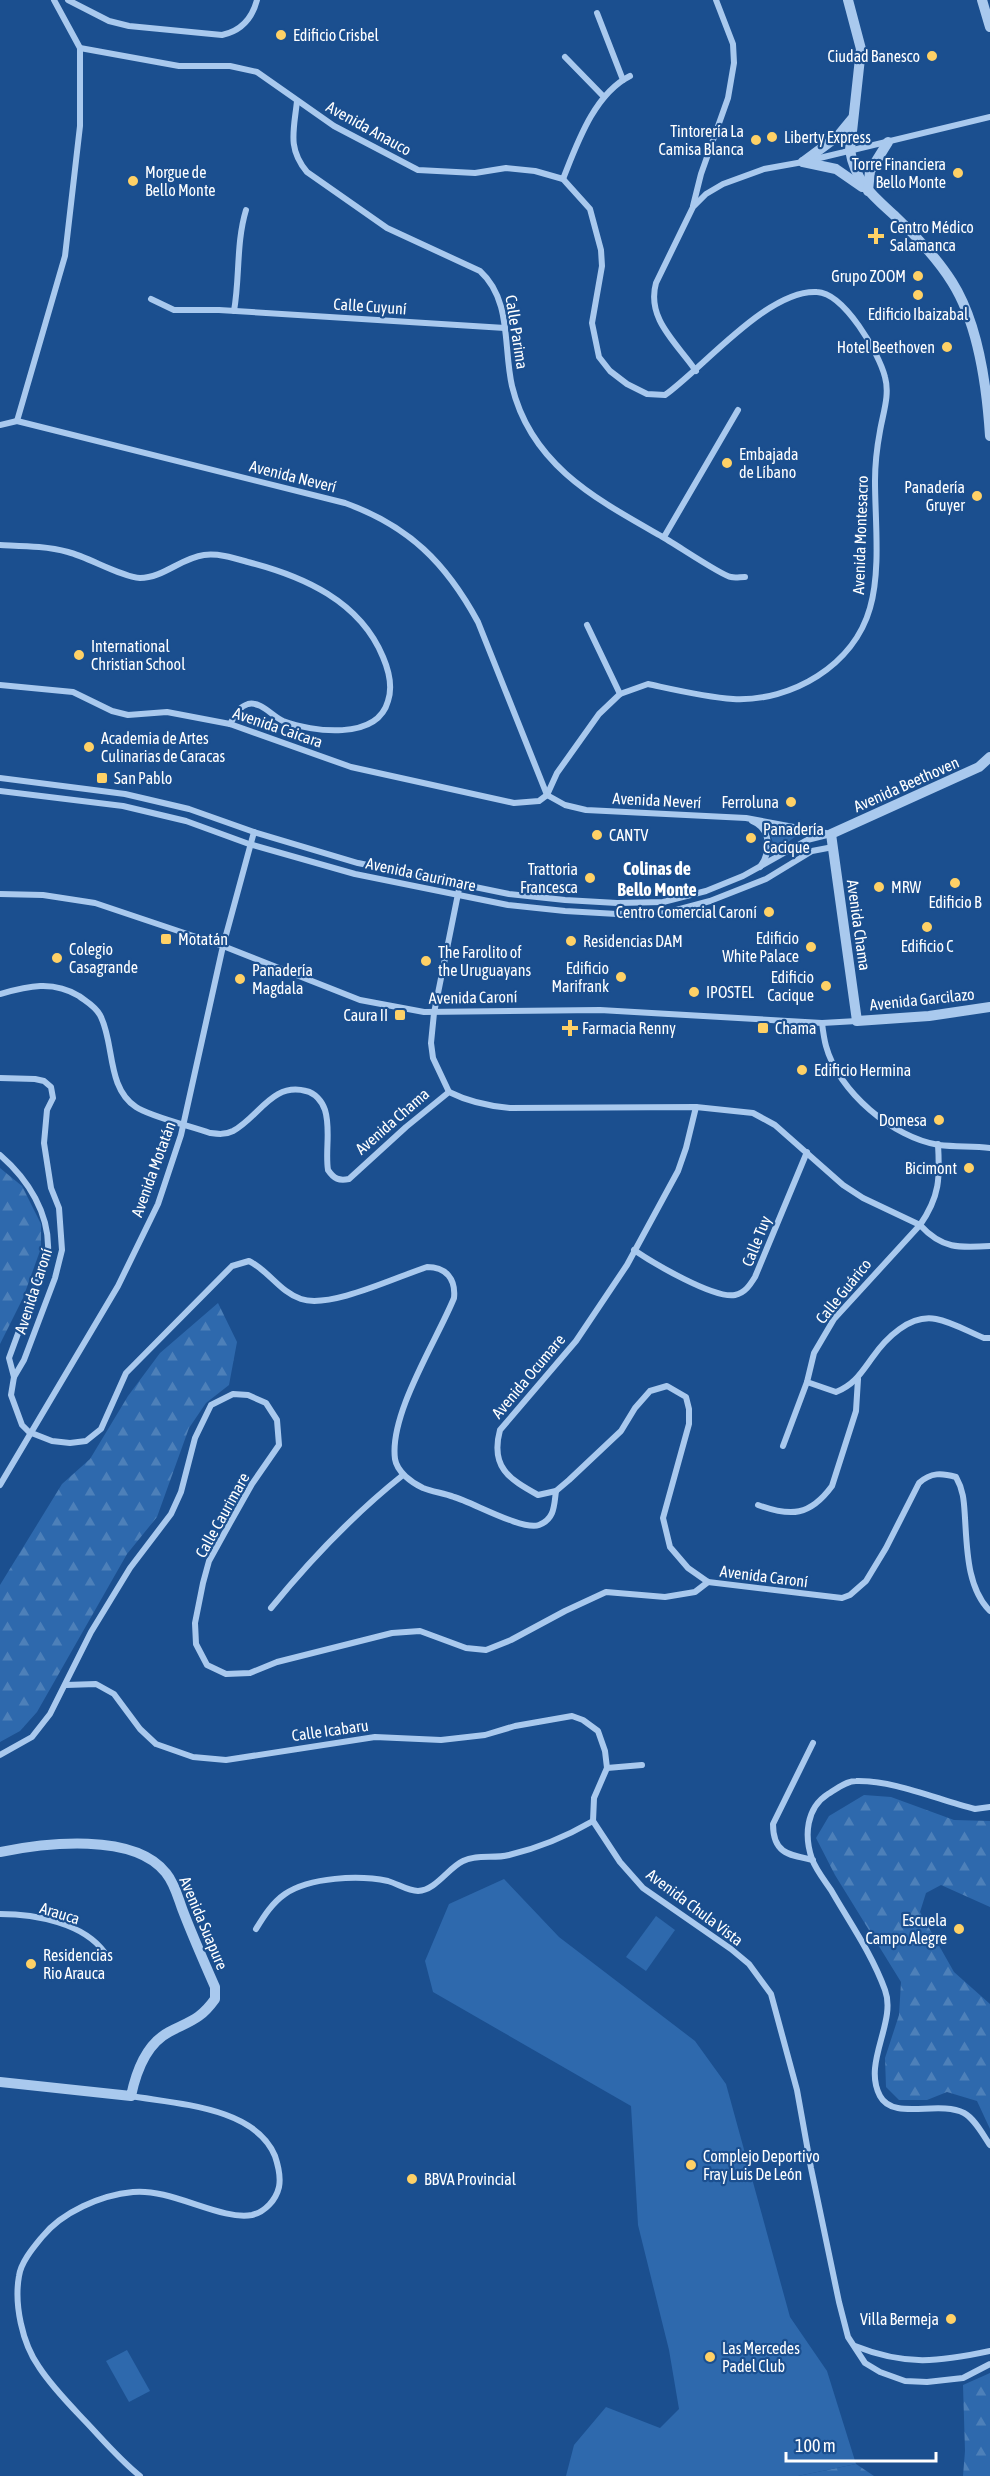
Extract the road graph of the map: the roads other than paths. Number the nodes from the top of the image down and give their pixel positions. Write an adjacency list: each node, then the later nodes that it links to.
1 (54, 0): 9 (street)
2 (68, 0): 3 (street)
3 (257, 0)
4 (716, 0): 20 (street)
5 (848, 0): 14 (street)
6 (982, 0): 8 (street)
7 (597, 13): 11 (street)
8 (990, 27)
9 (80, 48): 12 (street, Avenida Anauco); 27 (street)
10 (565, 57): 11 (street)
11 (604, 97): 18 (street)
12 (297, 101): 18 (street, Avenida Anauco); 24 (street, Calle Parima)
13 (990, 117): 15 (street)
14 (853, 119): 16 (street); 17 (street)
15 (888, 142): 16 (street); 19 (street)
16 (850, 150): 17 (street); 19 (street)
17 (803, 162): 19 (street); 20 (street)
18 (563, 179): 25 (street)
19 (868, 192): 29 (street)
20 (693, 207): 25 (street)
21 (246, 210): 23 (street)
22 (151, 299): 23 (street, Calle Cuyuní)
23 (234, 311): 24 (street, Calle Cuyuní)
24 (505, 328): 30 (street, Calle Parima)
25 (696, 371): 35 (street, Avenida Montesacro)
26 (738, 410): 30 (street)
27 (17, 421): 28 (street); 40 (street, Avenida Neverí)
28 (0, 425)
29 (990, 436)
30 (664, 537): 32 (street, Calle Parima)
31 (0, 544): 36 (street)
32 (745, 577)
33 (587, 625): 35 (street)
34 (0, 685): 36 (street, Avenida Caicara)
35 (620, 694): 40 (street, Avenida Montesacro)
36 (230, 724): 40 (street, Avenida Caicara)
37 (990, 757): 43 (street, Avenida Beethoven)
38 (0, 778): 42 (street, Avenida Caurimare)
39 (0, 791): 44 (street, Avenida Caurimare)
40 (547, 795): 41 (street, Avenida Neverí)
41 (746, 818): 43 (street, Avenida Neverí); 46 (street)
42 (254, 832): 44 (street, Avenida Motatán); 47 (street, Avenida Caurimare)
43 (831, 834): 45 (street, Avenida Chama); 46 (street, Avenida Caurimare)
44 (249, 844): 49 (street, Avenida Caurimare); 50 (street, Avenida Motatán)
45 (833, 847): 49 (street, Avenida Caurimare); 54 (street, Avenida Chama)
46 (758, 870): 47 (street, Avenida Caurimare)
47 (460, 884): 49 (street)
48 (0, 894): 50 (street, Avenida Caroní)
49 (458, 895): 53 (street)
50 (223, 946): 53 (street, Avenida Caroní); 59 (street, Avenida Motatán)
51 (0, 994): 59 (street, Avenida Chama)
52 (990, 1007): 54 (street, Avenida Garcilazo)
53 (434, 1013): 55 (street, Avenida Caroní); 57 (street)
54 (857, 1021): 55 (street, Avenida Caroní)
55 (822, 1023): 60 (street)
56 (0, 1078): 68 (street, Avenida Caroní)
57 (449, 1092): 58 (street, Avenida Chama); 59 (street, Avenida Chama)
58 (696, 1107): 62 (street, Avenida Chama); 66 (street, Avenida Ocumare)
59 (184, 1123): 71 (street, Avenida Motatán)
60 (938, 1144): 61 (street); 64 (street)
61 (990, 1148)
62 (807, 1152): 64 (street, Avenida Chama); 66 (street, Calle Tuy)
63 (0, 1155): 68 (street, Avenida Caroní)
64 (920, 1225): 65 (street, Avenida Chama); 70 (street, Calle Guárico)
65 (990, 1246)
66 (634, 1250): 75 (street, Avenida Ocumare)
67 (990, 1338): 69 (street)
68 (14, 1377): 71 (street, Avenida Caroní)
69 (858, 1378): 70 (street); 76 (street)
70 (807, 1382): 72 (street, Calle Guárico)
71 (29, 1432): 73 (street); 74 (street, Avenida Motatán)
72 (783, 1446)
73 (403, 1475): 75 (street); 78 (street)
74 (0, 1485)
75 (556, 1491): 77 (street, Avenida Caroní)
76 (758, 1505)
77 (708, 1582): 79 (street, Avenida Caroní); 80 (street, Calle Caurimare)
78 (271, 1608)
79 (990, 1611)
80 (66, 1685): 82 (street, Calle Caurimare); 84 (street, Calle Icabaru)
81 (813, 1743): 88 (street)
82 (0, 1755)
83 (642, 1765): 84 (street)
84 (607, 1767): 86 (street)
85 (990, 1807): 88 (street)
86 (594, 1821): 90 (street); 95 (street, Avenida Chula Vista)
87 (0, 1852): 93 (street, Avenida Suapure)
88 (813, 1860): 94 (street)
89 (0, 1914): 91 (street, Arauca)
90 (255, 1929)
91 (105, 1953)
92 (0, 2082): 93 (street)
93 (131, 2096): 98 (street)
94 (990, 2145)
95 (855, 2346): 96 (street); 97 (street, Avenida Chula Vista)
96 (990, 2350)
97 (990, 2364)
98 (141, 2476)

